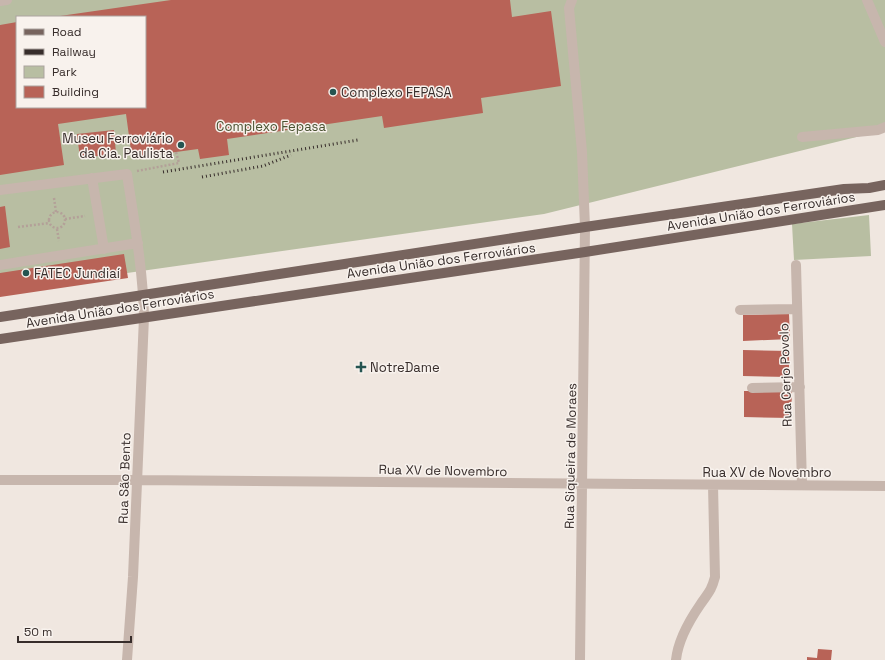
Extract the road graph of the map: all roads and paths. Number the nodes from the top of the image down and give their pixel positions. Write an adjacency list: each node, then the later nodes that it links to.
1 (7, 0): 4 (street)
2 (572, 0): 22 (street, Rua Siqueira de Moraes)
3 (866, 0): 5 (street)
4 (0, 1)
5 (885, 42)
6 (885, 127): 7 (street)
7 (802, 137)
8 (176, 152): 9 (path)
9 (127, 174): 10 (street); 25 (street, Rua São Bento)
10 (92, 178): 14 (street); 26 (street)
11 (885, 178): 13 (main road)
12 (885, 185): 13 (main road, Avenida União dos Ferroviários)
13 (844, 189): 22 (main road, Avenida União dos Ferroviários)
14 (0, 190)
15 (54, 198): 17 (path)
16 (885, 204): 27 (main road, Avenida União dos Ferroviários)
17 (56, 212): 19 (path); 20 (path)
18 (85, 216): 19 (path)
19 (65, 219): 23 (path)
20 (49, 223): 21 (path); 23 (path)
21 (18, 226)
22 (585, 226): 27 (street, Rua Siqueira de Moraes); 30 (main road, Avenida União dos Ferroviários)
23 (57, 229): 24 (path)
24 (59, 241)
25 (138, 244): 26 (street); 30 (street, Rua São Bento)
26 (104, 249): 28 (street)
27 (585, 252): 34 (main road, Avenida União dos Ferroviários); 40 (street, Rua Siqueira de Moraes)
28 (0, 265)
29 (796, 265): 31 (street, Rua Cerjo Povolo)
30 (144, 296): 33 (main road, Avenida União dos Ferroviários); 34 (street, Rua São Bento)
31 (796, 309): 32 (street); 36 (street, Rua Cerjo Povolo)
32 (740, 310)
33 (0, 317)
34 (144, 317): 35 (main road, Avenida União dos Ferroviários); 39 (street, Rua São Bento)
35 (0, 339)
36 (800, 387): 37 (street); 42 (street, Rua Cerjo Povolo)
37 (752, 388)
38 (0, 480): 39 (street, Rua XV de Novembro)
39 (137, 480): 40 (street, Rua XV de Novembro); 44 (street, Rua São Bento)
40 (582, 484): 41 (street, Rua XV de Novembro); 45 (street, Rua Siqueira de Moraes)
41 (713, 485): 42 (street, Rua XV de Novembro); 46 (street)
42 (802, 485): 43 (street, Rua XV de Novembro)
43 (885, 486)
44 (127, 660)
45 (580, 660)
46 (676, 660)

